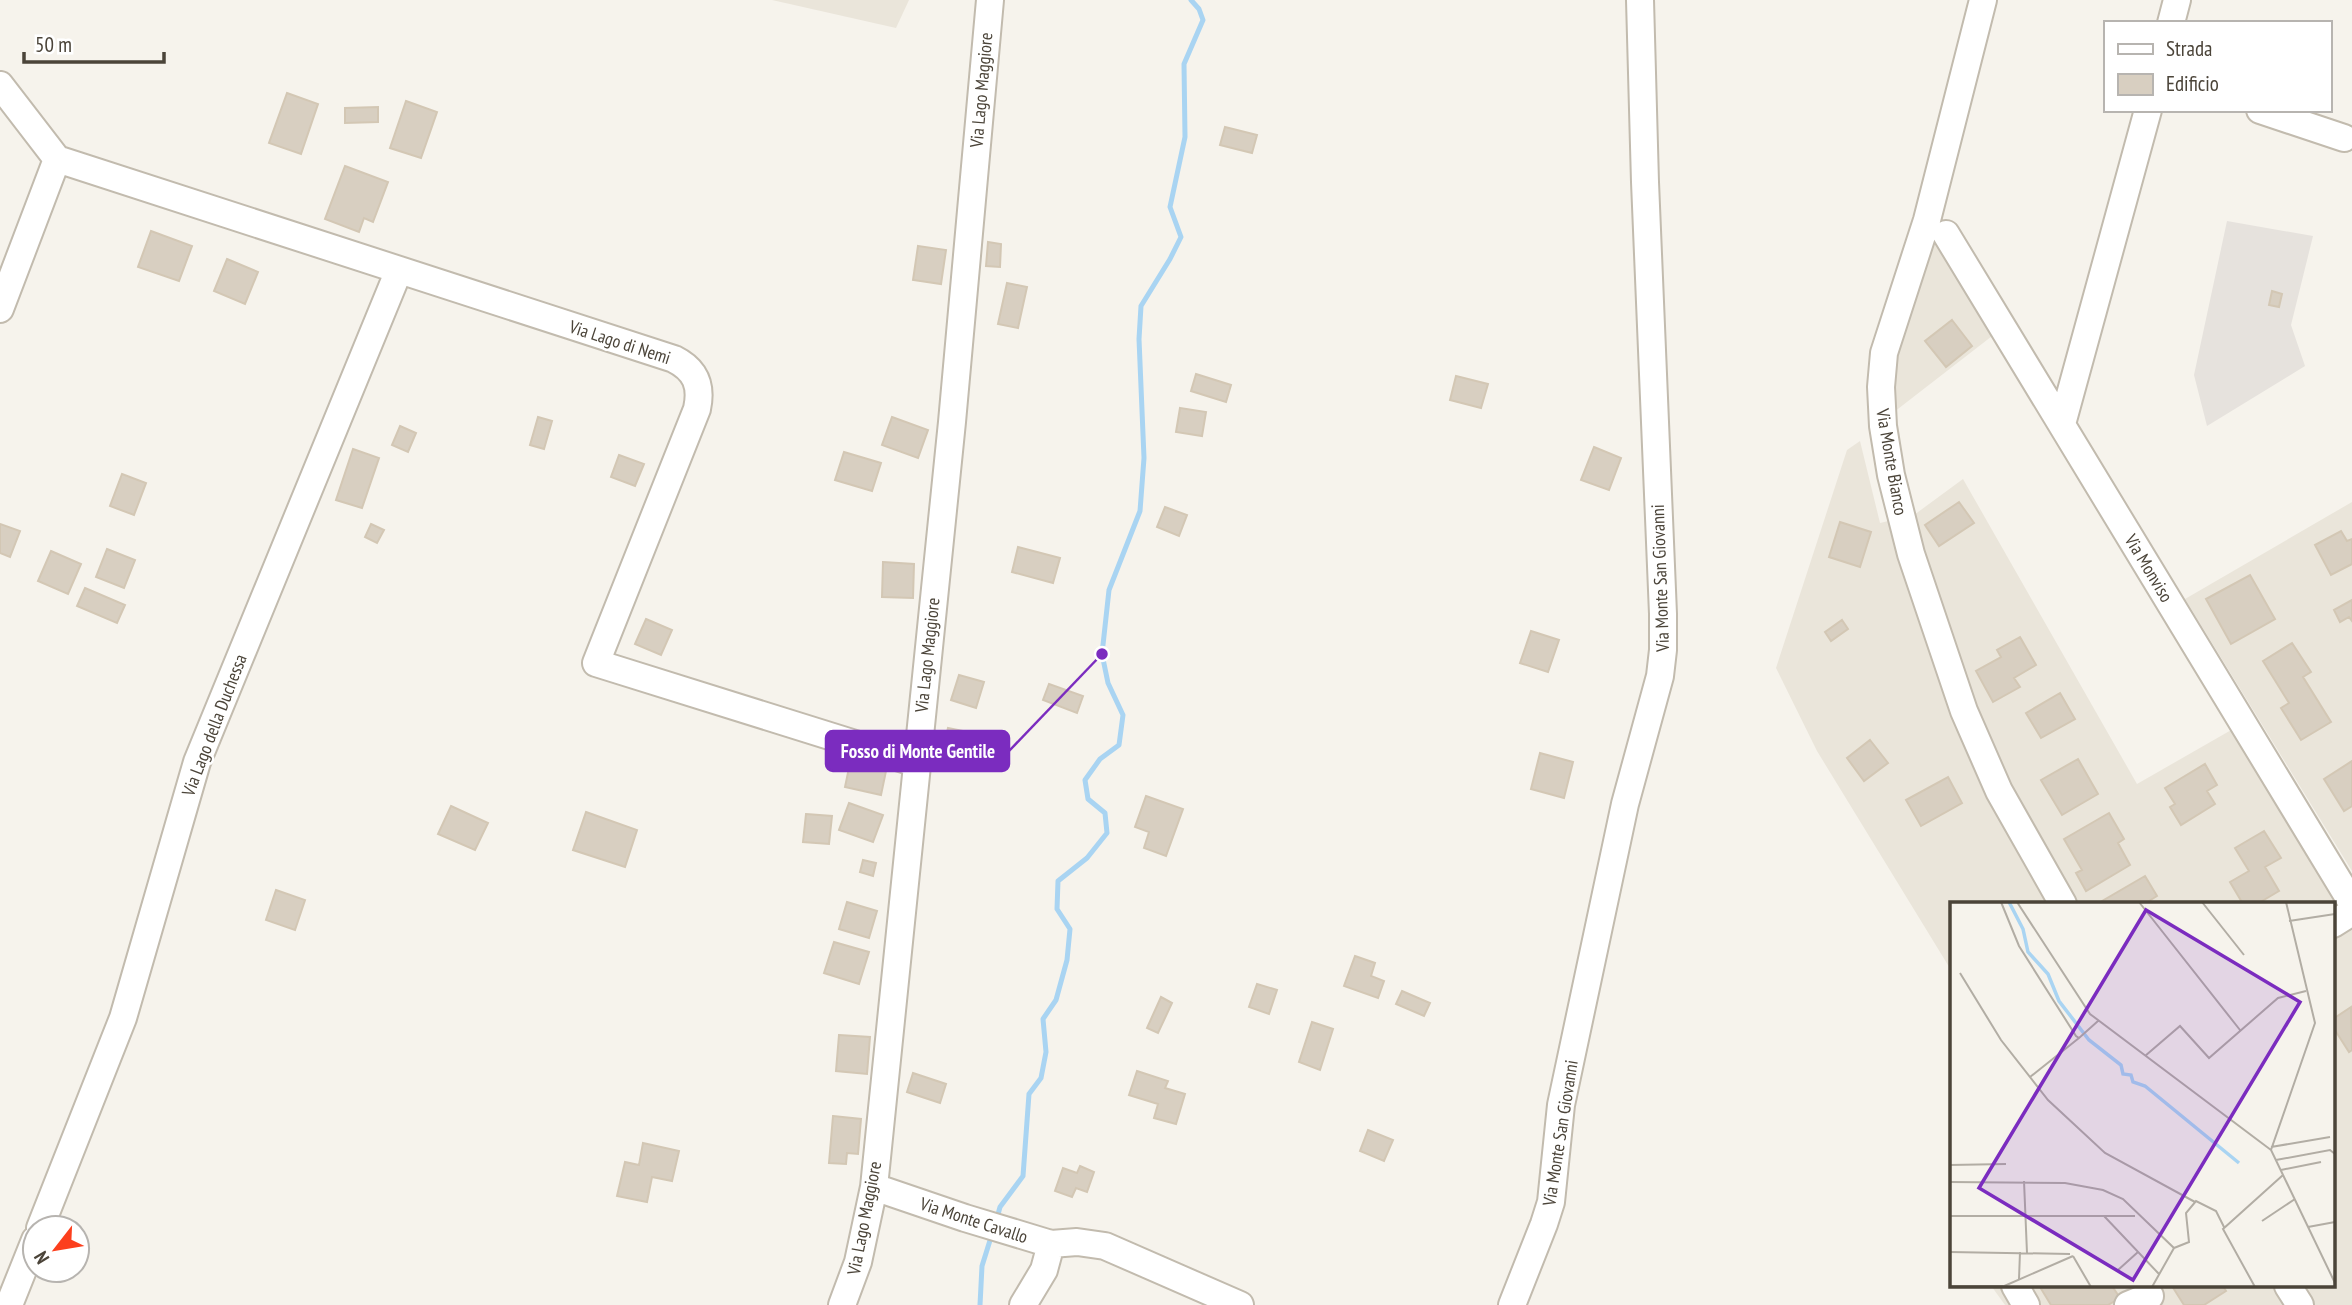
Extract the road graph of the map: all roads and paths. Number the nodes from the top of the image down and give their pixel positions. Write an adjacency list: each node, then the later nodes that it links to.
1 (990, 0): 15 (street, Via Lago Maggiore)
2 (1640, 0): 30 (street, Via Monte San Giovanni)
3 (1983, 0): 16 (street, Via Monte Bianco)
4 (2178, 0): 5 (street)
5 (2172, 21)
6 (0, 85): 10 (street)
7 (2147, 112): 14 (street)
8 (2266, 112): 9 (street)
9 (2344, 138)
10 (57, 159): 12 (street, Via Lago di Nemi); 13 (street)
11 (1947, 234): 14 (street, Via Monviso)
12 (399, 270): 15 (street, Via Lago di Nemi); 21 (street, Via Lago della Duchessa)
13 (0, 309)
14 (2062, 424): 17 (street, Via Monviso)
15 (916, 763): 20 (street, Via Lago Maggiore)
16 (2062, 902)
17 (2352, 903)
18 (2352, 912): 19 (street)
19 (2334, 923)
20 (874, 1187): 22 (street, Via Monte Cavallo); 27 (street, Via Lago Maggiore)
21 (45, 1214)
22 (1051, 1244): 28 (street, Via Monte Cavallo); 29 (street)
23 (21, 1275): 26 (street)
24 (2016, 1288): 31 (street)
25 (2289, 1288): 32 (street)
26 (9, 1305)
27 (842, 1305)
28 (1023, 1305)
29 (1240, 1305)
30 (1512, 1305)
31 (2026, 1305)
32 (2300, 1305)

